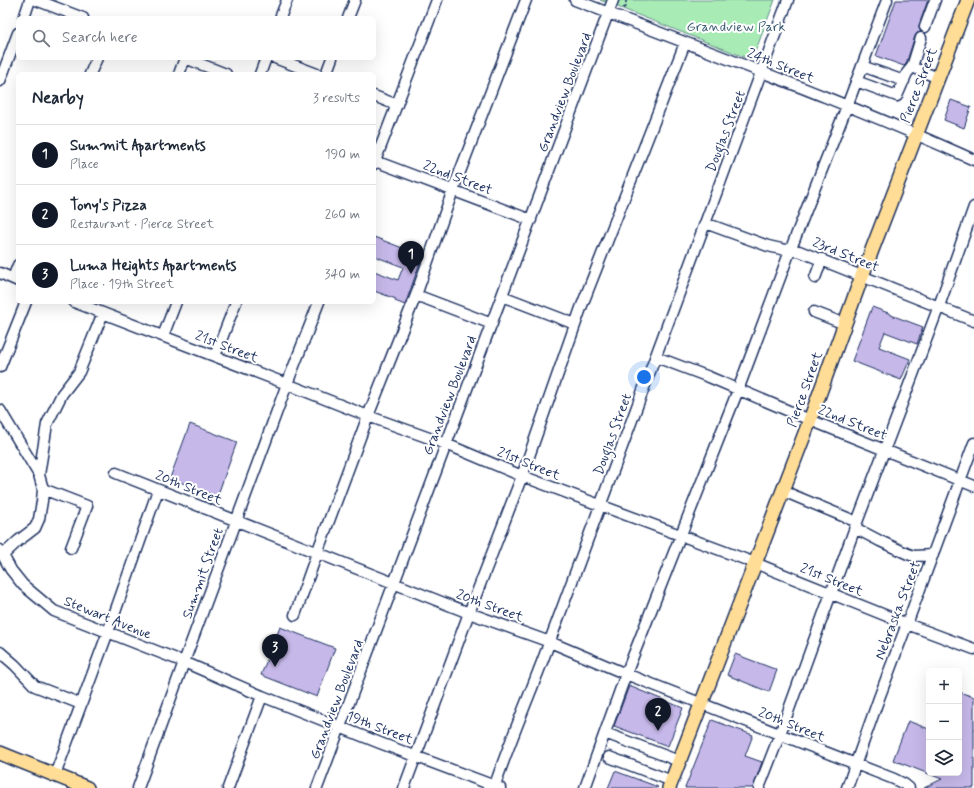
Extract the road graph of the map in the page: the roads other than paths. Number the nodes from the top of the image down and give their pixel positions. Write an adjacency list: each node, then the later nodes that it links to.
1 (30, 0): 14 (street)
2 (36, 0): 15 (street)
3 (287, 0): 16 (street)
4 (355, 0): 17 (street)
5 (437, 0): 42 (street)
6 (526, 0): 48 (street)
7 (575, 0): 13 (street, 24th Street)
8 (613, 0): 13 (street, Grandview Boulevard)
9 (788, 0): 36 (street, Douglas Street)
10 (887, 0): 28 (street)
11 (935, 0): 18 (street)
12 (968, 0): 37 (main road, Pierce Street)
13 (608, 13): 21 (street, 24th Street); 50 (street, Grandview Boulevard)
14 (25, 16)
15 (78, 16)
16 (281, 16)
17 (349, 16)
18 (925, 27)
19 (16, 38): 38 (street)
20 (921, 38): 29 (street)
21 (685, 43): 36 (street, 24th Street); 70 (street)
22 (96, 60): 30 (street)
23 (184, 60): 31 (street)
24 (190, 60): 32 (street)
25 (265, 60): 33 (street)
26 (280, 60): 34 (street)
27 (331, 60): 35 (street)
28 (862, 66): 39 (street); 40 (street)
29 (912, 67): 37 (street); 40 (street)
30 (91, 72)
31 (180, 72)
32 (221, 72)
33 (261, 72)
34 (312, 72)
35 (327, 72)
36 (762, 72): 43 (street, 24th Street); 51 (street, Douglas Street)
37 (938, 78): 44 (main road, Pierce Street)
38 (0, 81)
39 (856, 81): 40 (street); 43 (street)
40 (904, 81)
41 (376, 97): 42 (street)
42 (397, 104): 45 (street)
43 (847, 106): 44 (street, 24th Street); 52 (street)
44 (917, 134): 46 (street, 24th Street); 55 (main road, Pierce Street)
45 (376, 159)
46 (974, 160)
47 (376, 162): 48 (street, 22nd Street)
48 (453, 190): 50 (street, 22nd Street); 58 (street)
49 (974, 207): 65 (street)
50 (531, 220): 59 (street, Grandview Boulevard)
51 (705, 223): 52 (street, 23rd Street); 74 (street, Douglas Street)
52 (790, 251): 53 (street, 23rd Street); 77 (street)
53 (822, 260): 55 (street, 23rd Street); 56 (street)
54 (0, 273): 57 (street)
55 (862, 276): 65 (street, 23rd Street); 71 (main road, Pierce Street)
56 (815, 278)
57 (15, 279)
58 (416, 295): 69 (street); 79 (street)
59 (502, 296): 69 (street, Grandview Boulevard); 70 (street)
60 (25, 304): 75 (street)
61 (79, 304): 67 (street, 21st Street)
62 (175, 304): 72 (street)
63 (235, 304): 73 (street)
64 (318, 304): 76 (street, Summit Street)
65 (939, 306): 68 (street, 23rd Street); 83 (street)
66 (814, 312): 71 (street)
67 (103, 313): 72 (street, 21st Street); 85 (street)
68 (974, 321)
69 (492, 324): 82 (street, Grandview Boulevard)
70 (575, 324): 86 (street)
71 (845, 324): 80 (main road, Pierce Street)
72 (163, 336): 73 (street, 21st Street)
73 (215, 356): 76 (street, 21st Street)
74 (656, 357): 77 (street, 22nd Street); 92 (street, Douglas Street)
75 (0, 367)
76 (287, 384): 79 (street, 21st Street); 93 (street, Summit Street)
77 (738, 390): 80 (street, 22nd Street); 95 (street)
78 (0, 410): 85 (street)
79 (368, 416): 82 (street, 21st Street); 98 (street)
80 (810, 420): 83 (street, 22nd Street); 91 (main road, Pierce Street)
81 (974, 443): 87 (street, Nebraska Street)
82 (446, 444): 86 (street, 21st Street); 101 (street, Grandview Boulevard)
83 (884, 450): 87 (street, 22nd Street); 94 (street)
84 (116, 473): 90 (street, 20th Street)
85 (39, 475): 89 (street)
86 (522, 476): 92 (street, 21st Street); 103 (street)
87 (960, 480): 88 (street, 22nd Street); 99 (street, Nebraska Street)
88 (974, 486)
89 (43, 489): 96 (street); 97 (street)
90 (158, 490): 93 (street, 20th Street); 106 (street)
91 (783, 491): 94 (street); 100 (main road, Pierce Street)
92 (600, 506): 95 (street, 21st Street); 107 (street, Douglas Street)
93 (236, 521): 98 (street, 20th Street); 110 (street, Summit Street)
94 (856, 525): 99 (street); 102 (street)
95 (680, 535): 100 (street, 21st Street); 111 (street)
96 (72, 548)
97 (2, 553): 106 (street, Stewart Avenue)
98 (317, 553): 101 (street, 20th Street); 104 (street)
99 (932, 555): 105 (street, Nebraska Street)
100 (755, 563): 102 (street, 21st Street); 114 (main road, Pierce Street)
101 (394, 584): 103 (street, 20th Street); 115 (street, Grandview Boulevard)
102 (831, 593): 105 (street, 21st Street); 117 (street)
103 (469, 613): 107 (street, 20th Street); 119 (street)
104 (295, 615)
105 (907, 624): 108 (street, 21st Street); 122 (street, Nebraska Street)
106 (108, 632): 110 (street, Stewart Avenue); 113 (street)
107 (550, 642): 111 (street, 20th Street); 125 (street, Douglas Street)
108 (974, 650)
109 (0, 652): 113 (street)
110 (184, 662): 112 (street, 19th Street); 127 (street, Summit Street)
111 (626, 674): 114 (street, 20th Street); 116 (street)
112 (262, 696): 115 (street, 19th Street); 128 (street)
113 (81, 704): 123 (street)
114 (701, 704): 117 (street, 20th Street); 121 (main road, Pierce Street)
115 (340, 727): 119 (street, 19th Street); 129 (street, Grandview Boulevard)
116 (605, 733): 121 (street); 131 (street)
117 (780, 734): 122 (street, 20th Street); 132 (street)
118 (0, 753): 123 (main road)
119 (415, 756): 125 (street, 19th Street); 130 (street)
120 (609, 757): 124 (street)
121 (679, 761): 124 (main road, Pierce Street)
122 (855, 764): 133 (street, Nebraska Street); 134 (street, 20th Street)
123 (55, 775): 126 (main road)
124 (670, 784)
125 (496, 787)
126 (87, 788)
127 (138, 788)
128 (228, 788)
129 (317, 788)
130 (404, 788)
131 (585, 788)
132 (759, 788)
133 (847, 788)
134 (909, 788)

